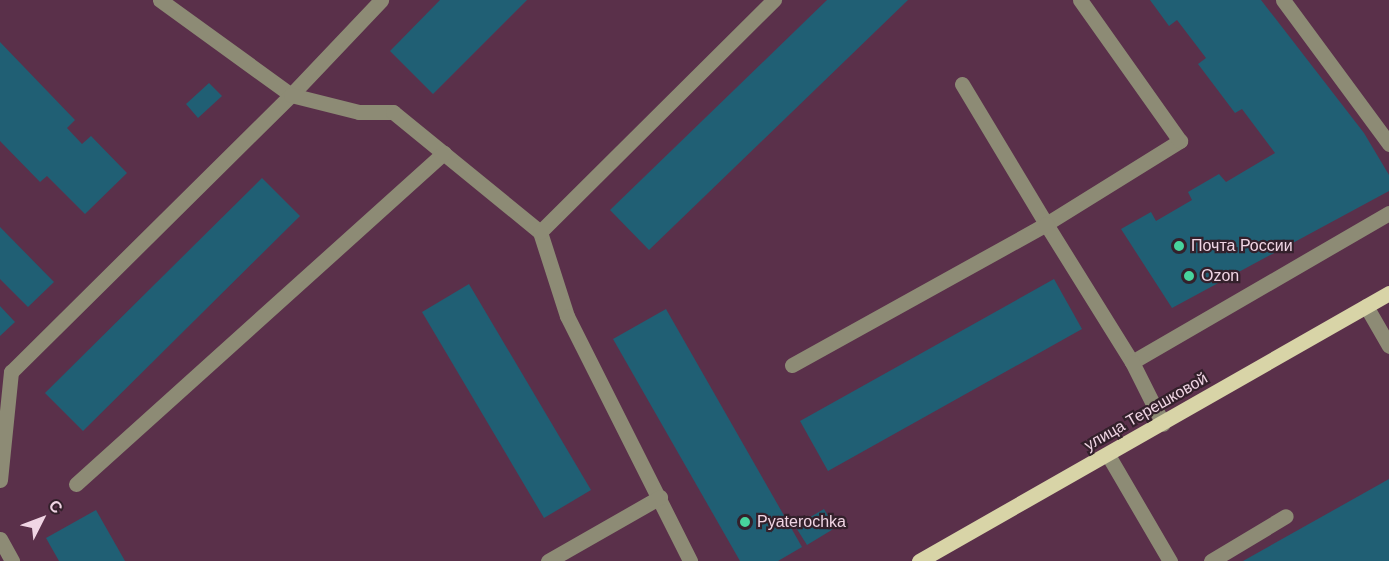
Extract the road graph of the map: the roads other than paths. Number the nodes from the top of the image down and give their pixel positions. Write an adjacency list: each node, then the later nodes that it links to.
1 (160, 0): 7 (lane)
2 (381, 0): 7 (lane)
3 (774, 0): 12 (lane)
4 (1080, 0): 11 (lane)
5 (1282, 0): 8 (lane)
6 (962, 84): 11 (lane)
7 (291, 95): 9 (lane); 20 (lane)
8 (1389, 144)
9 (444, 153): 12 (lane); 21 (lane)
10 (1389, 213): 16 (lane)
11 (1046, 224): 16 (lane); 17 (lane)
12 (540, 232): 22 (lane)
13 (1389, 293): 14 (main road, улица Терешковой)
14 (1366, 306): 15 (lane); 18 (main road, улица Терешковой)
15 (1389, 346)
16 (1132, 362): 18 (lane)
17 (792, 365)
18 (1162, 424): 19 (main road, улица Терешковой)
19 (1108, 455): 28 (main road, улица Терешковой); 29 (lane)
20 (0, 480)
21 (76, 484)
22 (660, 497): 26 (lane); 27 (lane)
23 (1286, 516): 30 (lane)
24 (0, 539): 25 (lane)
25 (12, 561)
26 (548, 561)
27 (690, 561)
28 (919, 561)
29 (1170, 561)
30 (1211, 561)

